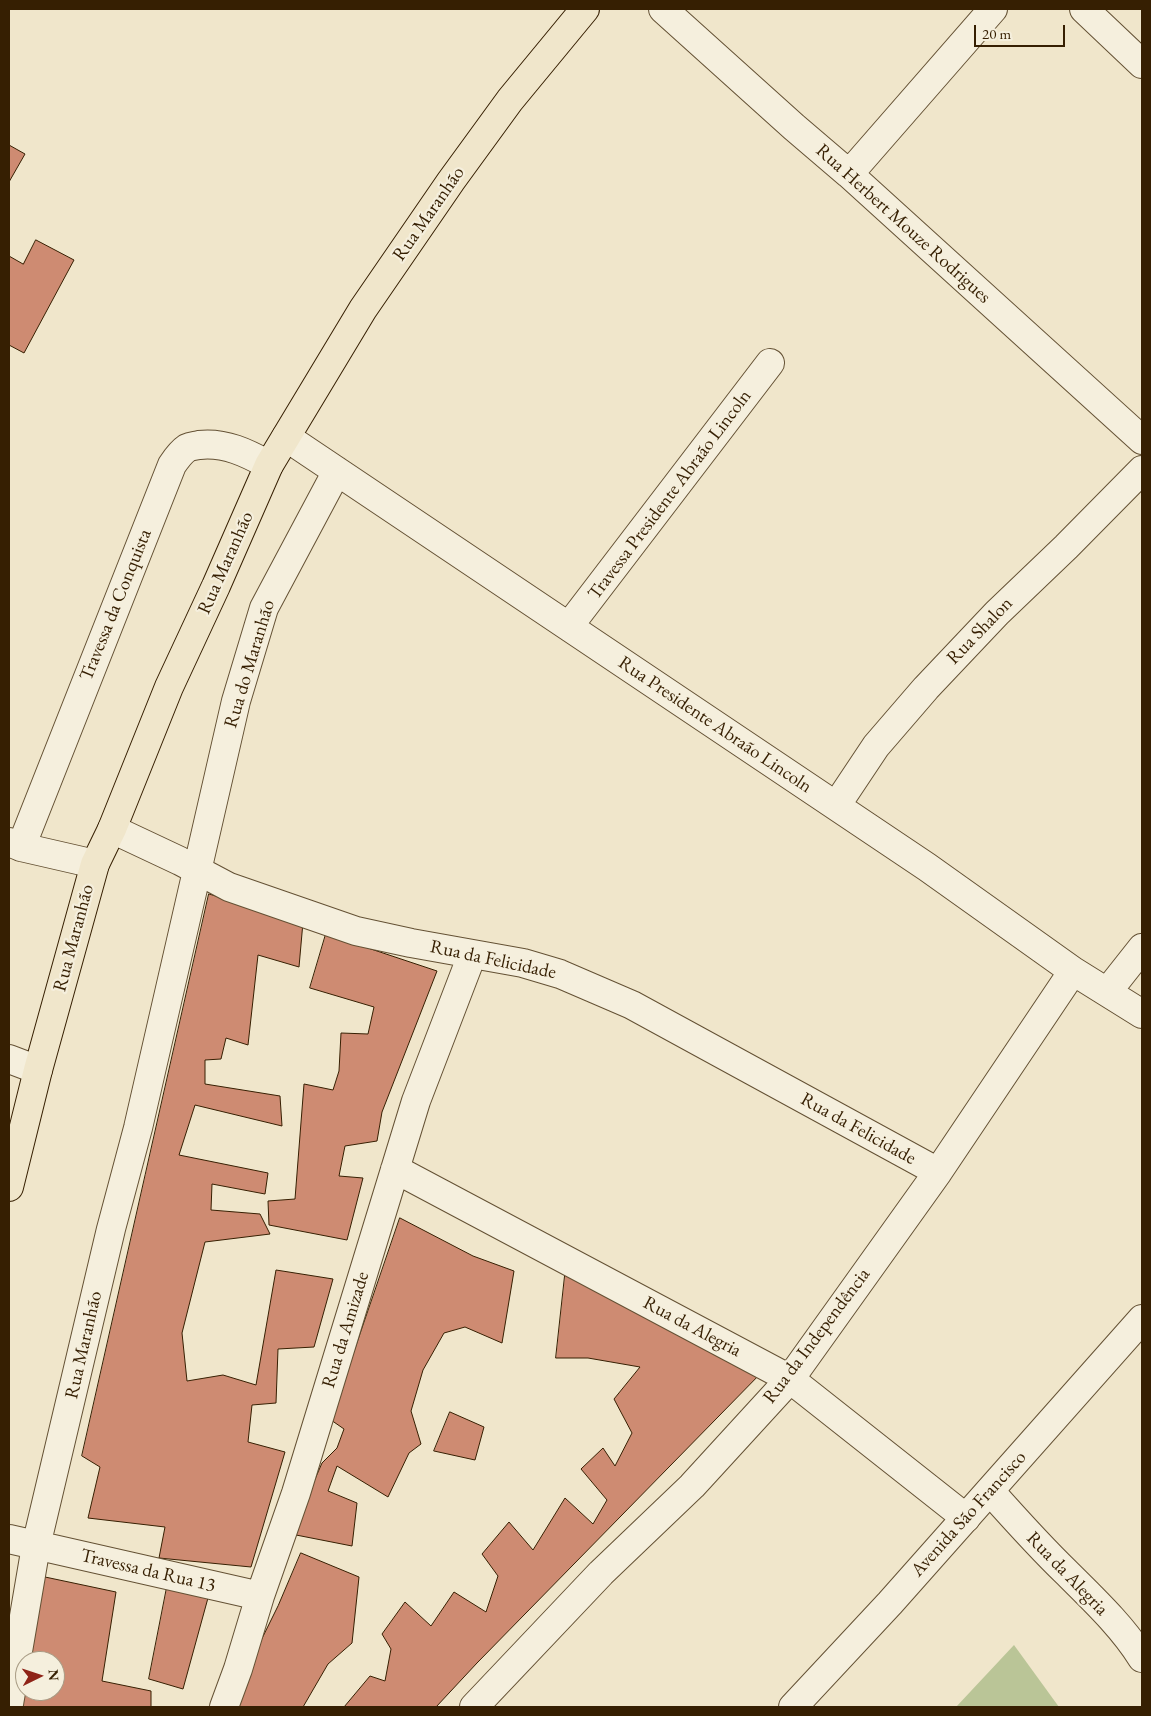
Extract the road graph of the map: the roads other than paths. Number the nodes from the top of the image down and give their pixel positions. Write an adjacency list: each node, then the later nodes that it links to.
1 (585, 9): 8 (highway, Rua Maranhão)
2 (663, 9): 6 (street, Rua Herbert Mouze Rodrigues)
3 (993, 9): 6 (street)
4 (1084, 9): 5 (street)
5 (1142, 64)
6 (849, 174): 9 (street, Rua Herbert Mouze Rodrigues)
7 (770, 363): 13 (street, Travessa Presidente Abraão Lincoln)
8 (286, 436): 10 (highway, Rua Maranhão); 12 (street, Rua Presidente Abraão Lincoln)
9 (1142, 440)
10 (269, 465): 15 (highway, Rua Maranhão); 16 (street, Travessa da Conquista)
11 (1142, 470): 14 (street, Rua Shalon)
12 (337, 471): 13 (street, Rua Presidente Abraão Lincoln); 18 (street, Rua do Maranhão)
13 (569, 626): 14 (street, Rua Presidente Abraão Lincoln)
14 (836, 806): 21 (street, Rua Presidente Abraão Lincoln)
15 (112, 829): 17 (highway, Rua Maranhão); 18 (street, Rua da Felicidade)
16 (15, 845): 17 (street)
17 (95, 864): 25 (highway, Rua Maranhão)
18 (198, 871): 20 (street, Rua da Felicidade); 34 (street, Rua Maranhão)
19 (1142, 948): 22 (street)
20 (472, 955): 26 (street, Rua da Amizade); 27 (street, Rua da Felicidade)
21 (1073, 971): 22 (street, Rua Presidente Abraão Lincoln); 27 (street, Rua da Independência)
22 (1108, 991): 23 (street, Rua Presidente Abraão Lincoln)
23 (1142, 1014)
24 (9, 1059): 25 (street)
25 (38, 1070): 28 (highway, Rua Maranhão)
26 (396, 1170): 30 (street, Rua da Alegria); 35 (street, Rua da Amizade)
27 (938, 1172): 30 (street, Rua da Independência)
28 (9, 1187)
29 (1142, 1319): 31 (street, Avenida São Francisco)
30 (790, 1378): 32 (street, Rua da Alegria); 39 (street, Rua da Independência)
31 (990, 1491): 32 (street, Avenida São Francisco); 36 (street, Rua da Alegria)
32 (966, 1518): 40 (street, Avenida São Francisco)
33 (9, 1539): 34 (street, Travessa da Rua 13)
34 (36, 1546): 35 (street, Travessa da Rua 13); 37 (street, Rua Maranhão)
35 (260, 1596): 38 (street, Rua da Amizade)
36 (1139, 1646)
37 (9, 1704)
38 (224, 1707)
39 (474, 1707)
40 (793, 1707)

